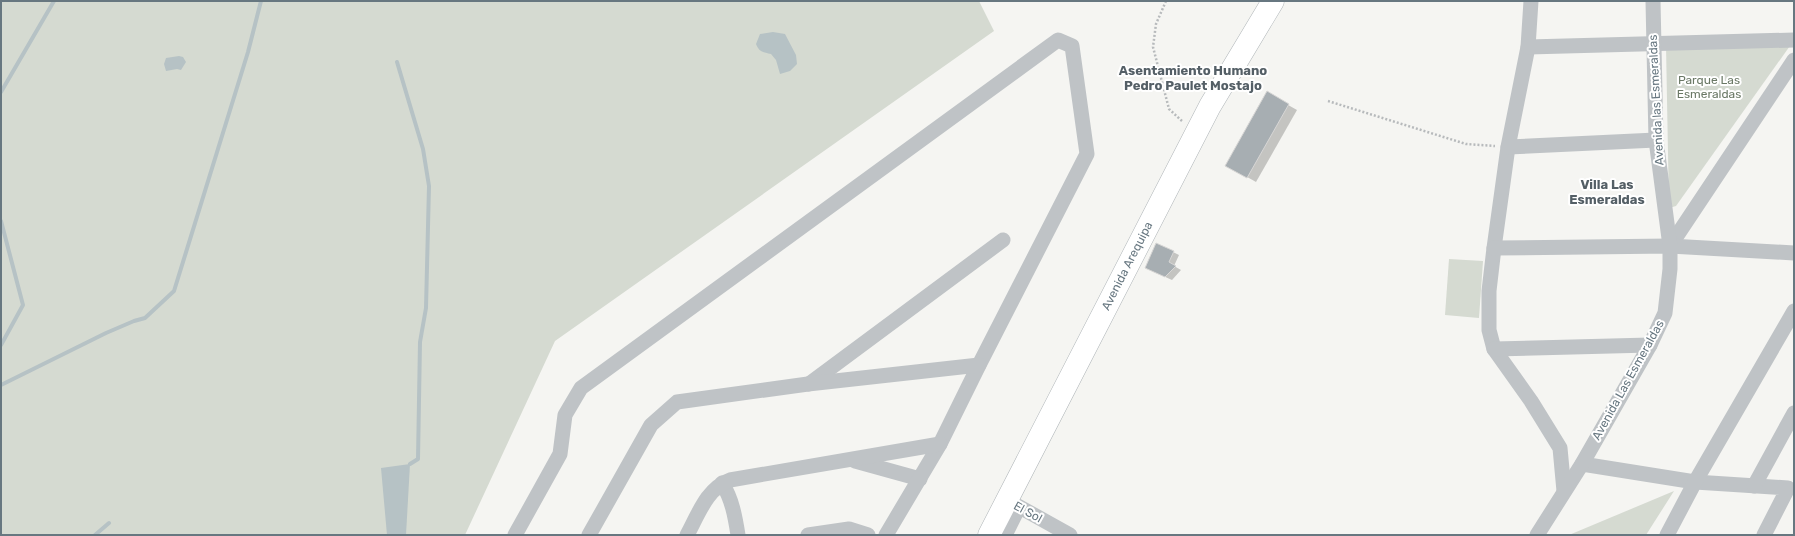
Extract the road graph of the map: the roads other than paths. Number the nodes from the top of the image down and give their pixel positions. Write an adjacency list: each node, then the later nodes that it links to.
1 (1273, 1): 28 (street, Avenida Arequipa)
2 (1531, 1): 6 (street)
3 (1653, 1): 5 (street, Avenida las Esmeraldas)
4 (1794, 40): 5 (street)
5 (1653, 43): 6 (street); 8 (street, Avenida las Esmeraldas)
6 (1528, 47): 9 (street)
7 (1794, 60): 11 (street)
8 (1656, 140): 9 (street); 11 (street, Avenida las Esmeraldas)
9 (1508, 147): 12 (street)
10 (1003, 240): 18 (street)
11 (1670, 246): 12 (street); 13 (street); 15 (street, Avenida Las Esmeraldas)
12 (1494, 248): 16 (street)
13 (1794, 253)
14 (1794, 311): 24 (street)
15 (1650, 345): 16 (street); 22 (street, Avenida Las Esmeraldas)
16 (1494, 349): 27 (street)
17 (978, 365): 18 (street); 20 (street); 29 (street)
18 (808, 384): 30 (street)
19 (1794, 413): 26 (street)
20 (940, 444): 21 (street); 23 (street)
21 (850, 460): 23 (street); 25 (street)
22 (1582, 464): 24 (street); 27 (street, Avenida Las Esmeraldas)
23 (920, 479): 35 (street)
24 (1695, 482): 26 (street); 40 (street)
25 (722, 483): 31 (street); 32 (street)
26 (1754, 486): 41 (street)
27 (1564, 491): 39 (street)
28 (1013, 503): 36 (street, Avenida Arequipa); 37 (street); 38 (street, El Sol)
29 (516, 535)
30 (589, 535)
31 (687, 535)
32 (738, 535)
33 (808, 535): 34 (street)
34 (868, 535)
35 (886, 535)
36 (990, 535)
37 (1005, 535)
38 (1070, 535)
39 (1537, 535)
40 (1667, 535)
41 (1764, 535)

